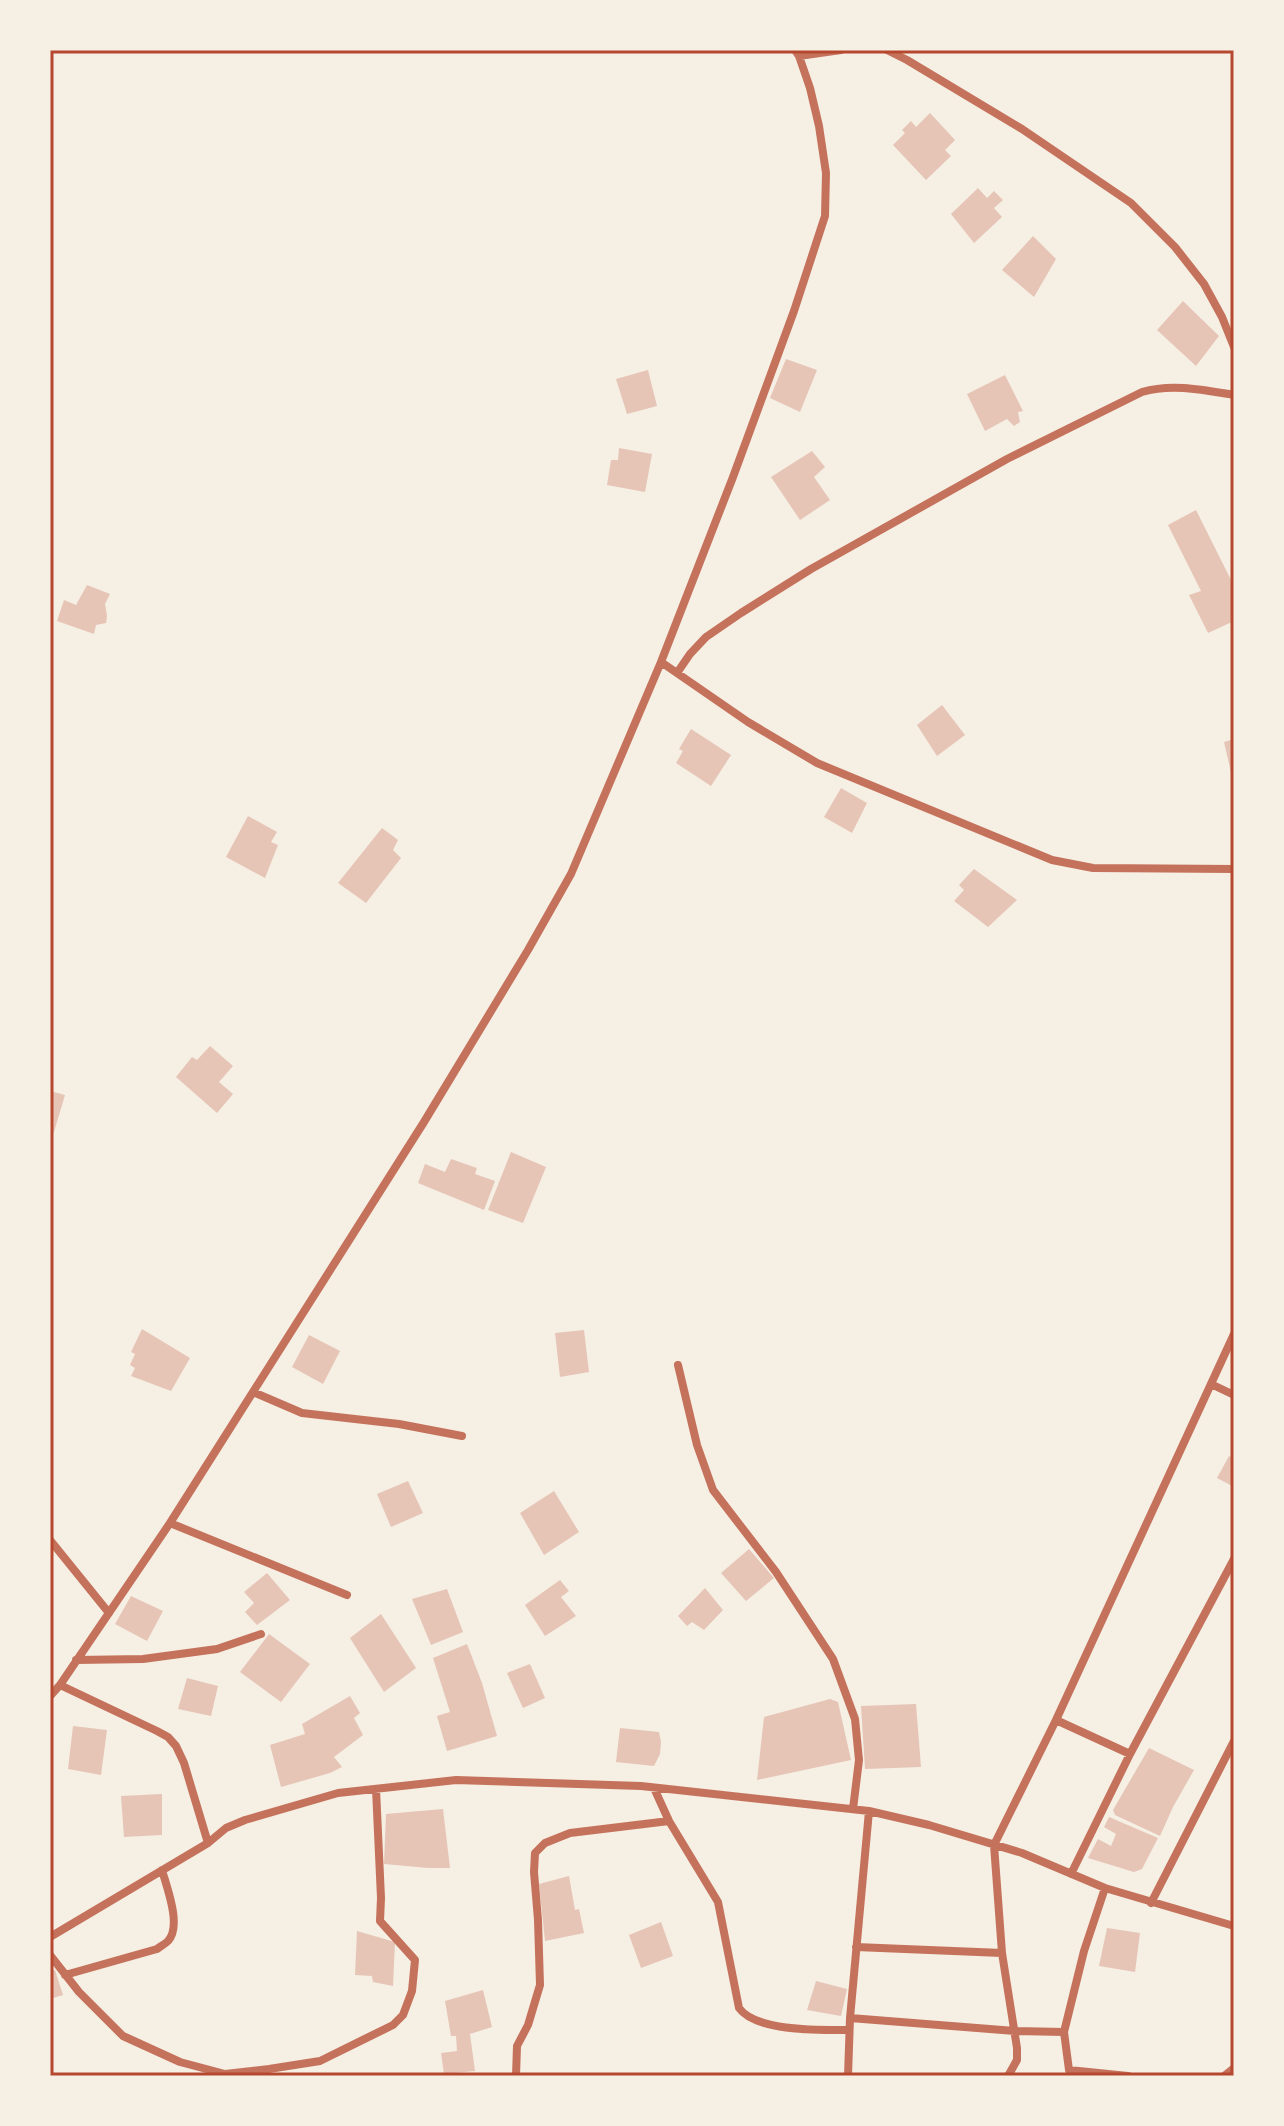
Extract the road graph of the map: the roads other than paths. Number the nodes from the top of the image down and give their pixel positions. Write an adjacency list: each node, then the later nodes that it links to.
1 (841, 50): 3 (street)
2 (887, 50): 4 (street)
3 (797, 53): 6 (street)
4 (1234, 347)
5 (1234, 395): 7 (street)
6 (661, 662): 7 (street); 12 (street)
7 (677, 673): 8 (street)
8 (1234, 869)
9 (1234, 1334): 11 (street)
10 (678, 1365): 29 (street)
11 (1211, 1384): 13 (street); 24 (street)
12 (253, 1392): 14 (street); 15 (street)
13 (1234, 1395)
14 (462, 1436)
15 (170, 1523): 18 (street); 19 (street)
16 (50, 1540): 19 (street)
17 (1234, 1559): 26 (street)
18 (347, 1595)
19 (109, 1613): 21 (street)
20 (261, 1634): 21 (street)
21 (76, 1660): 22 (street)
22 (60, 1685): 23 (street); 32 (street)
23 (50, 1696)
24 (1056, 1720): 26 (street); 33 (street)
25 (1234, 1741): 37 (street)
26 (1130, 1754): 35 (street)
27 (654, 1788): 28 (street); 29 (street); 31 (street)
28 (376, 1789): 32 (street); 49 (street)
29 (853, 1809): 30 (street)
30 (869, 1811): 33 (street); 40 (street)
31 (669, 1821): 45 (street); 51 (street)
32 (208, 1843): 34 (street)
33 (994, 1845): 35 (street); 41 (street)
34 (162, 1870): 39 (street); 43 (street)
35 (1071, 1874): 36 (street)
36 (1105, 1888): 37 (street); 47 (street)
37 (1151, 1903): 38 (street)
38 (1234, 1926)
39 (50, 1937)
40 (856, 1947): 41 (street); 44 (street)
41 (1002, 1953): 46 (street)
42 (50, 1955): 43 (street)
43 (65, 1975): 49 (street)
44 (850, 2018): 45 (street); 46 (street)
45 (849, 2030): 52 (street)
46 (1015, 2031): 47 (street); 53 (street)
47 (1064, 2032): 50 (street)
48 (1234, 2068): 55 (street)
49 (270, 2073)
50 (1071, 2073): 54 (street)
51 (516, 2076)
52 (848, 2076)
53 (1008, 2076)
54 (1128, 2076)
55 (1224, 2076)

